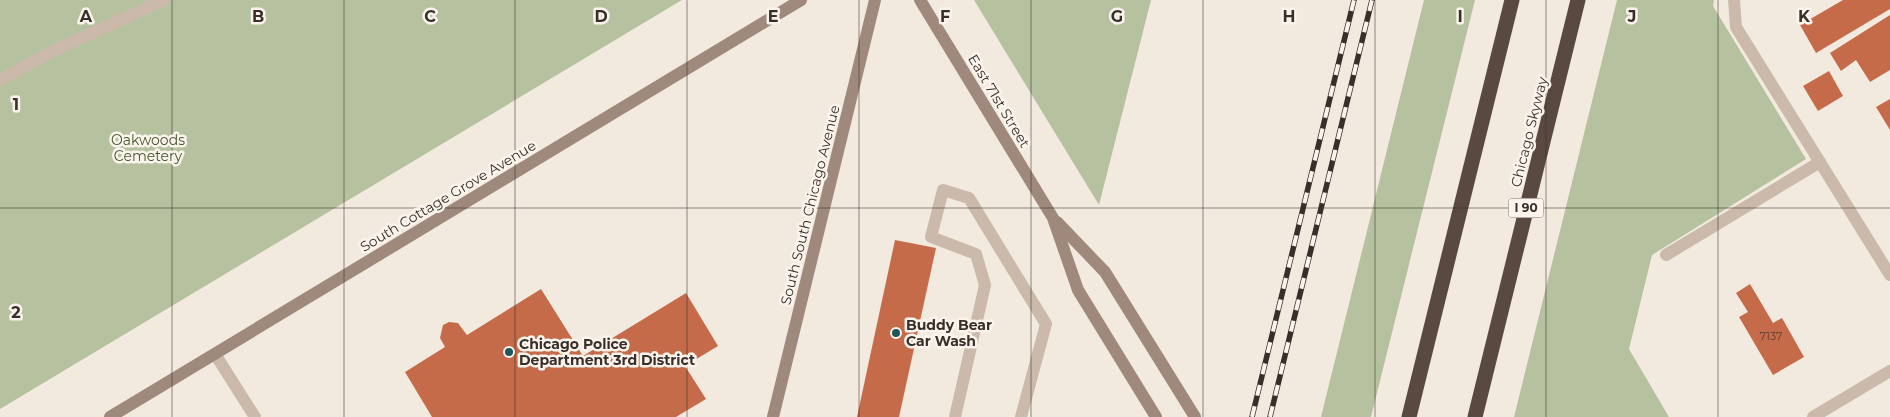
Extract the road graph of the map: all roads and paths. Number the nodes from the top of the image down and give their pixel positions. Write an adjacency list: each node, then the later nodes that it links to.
1 (164, 0): 8 (street)
2 (802, 0): 13 (main road, South Cottage Grove Avenue)
3 (875, 0): 17 (main road, South South Chicago Avenue)
4 (920, 0): 10 (main road, East 71st Street)
5 (1512, 0): 22 (highway)
6 (1578, 0): 23 (highway, Chicago Skyway / I 90)
7 (1734, 0): 9 (street)
8 (0, 80)
9 (1820, 162): 11 (street); 12 (street)
10 (1053, 218): 20 (main road, East 71st Street); 21 (main road, East 71st Street)
11 (1666, 255)
12 (1890, 275)
13 (215, 354): 15 (main road, South Cottage Grove Avenue); 16 (street)
14 (1890, 371): 24 (street)
15 (110, 417)
16 (255, 417)
17 (773, 417)
18 (955, 417): 19 (street)
19 (1021, 417)
20 (1156, 417)
21 (1195, 417)
22 (1409, 417)
23 (1475, 417)
24 (1813, 417)

